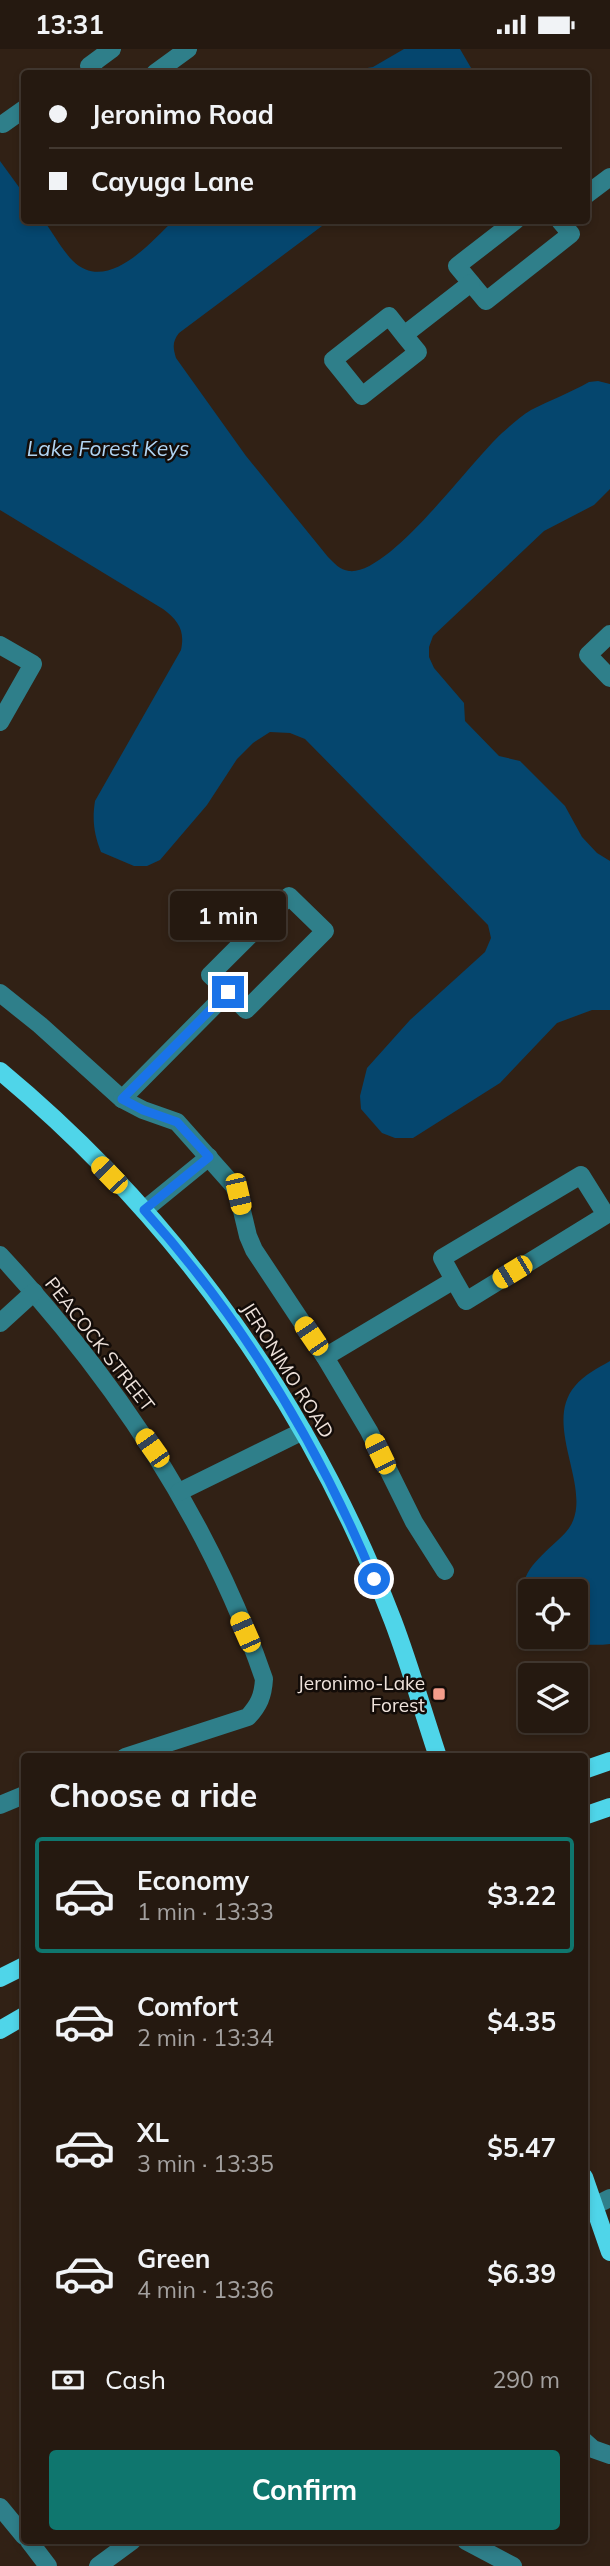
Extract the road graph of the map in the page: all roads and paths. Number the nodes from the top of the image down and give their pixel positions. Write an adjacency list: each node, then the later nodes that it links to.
1 (112, 49): 3 (street)
2 (188, 49): 4 (street)
3 (88, 70)
4 (159, 70)
5 (21, 111): 6 (street)
6 (3, 124)
7 (610, 177): 8 (street)
8 (590, 192)
9 (511, 224): 11 (street)
10 (563, 224): 11 (street)
11 (471, 283): 12 (street)
12 (404, 335): 12 (street)
13 (610, 634): 15 (street)
14 (0, 645): 16 (street)
15 (610, 678)
16 (0, 722)
17 (228, 992): 17 (street); 20 (street)
18 (0, 993): 20 (street)
19 (0, 1071): 22 (main road, JERONIMO ROAD)
20 (122, 1099): 21 (street)
21 (209, 1157): 22 (street); 27 (street)
22 (144, 1210): 28 (main road, JERONIMO ROAD)
23 (0, 1255): 25 (street, PEACOCK STREET)
24 (454, 1280): 24 (street); 27 (street)
25 (34, 1292): 26 (street); 29 (street, PEACOCK STREET)
26 (0, 1323)
27 (325, 1357): 30 (street)
28 (303, 1431): 29 (street); 32 (main road, JERONIMO ROAD)
29 (179, 1492): 31 (street, PEACOCK STREET)
30 (445, 1571)
31 (137, 1753)
32 (437, 1753)
33 (610, 1761): 34 (main road)
34 (588, 1769)
35 (21, 1796): 36 (street)
36 (0, 1805)
37 (610, 1807): 38 (main road)
38 (588, 1815)
39 (21, 1968): 40 (main road)
40 (0, 1978)
41 (21, 2018): 42 (main road)
42 (0, 2030)
43 (588, 2183): 44 (main road)
44 (602, 2202): 45 (main road)
45 (610, 2252)
46 (588, 2445): 47 (street)
47 (610, 2455)
48 (0, 2507): 49 (street)
49 (21, 2532)
50 (31, 2544): 53 (street)
51 (128, 2544): 54 (street)
52 (472, 2544): 55 (street)
53 (48, 2566)
54 (98, 2566)
55 (513, 2566)

